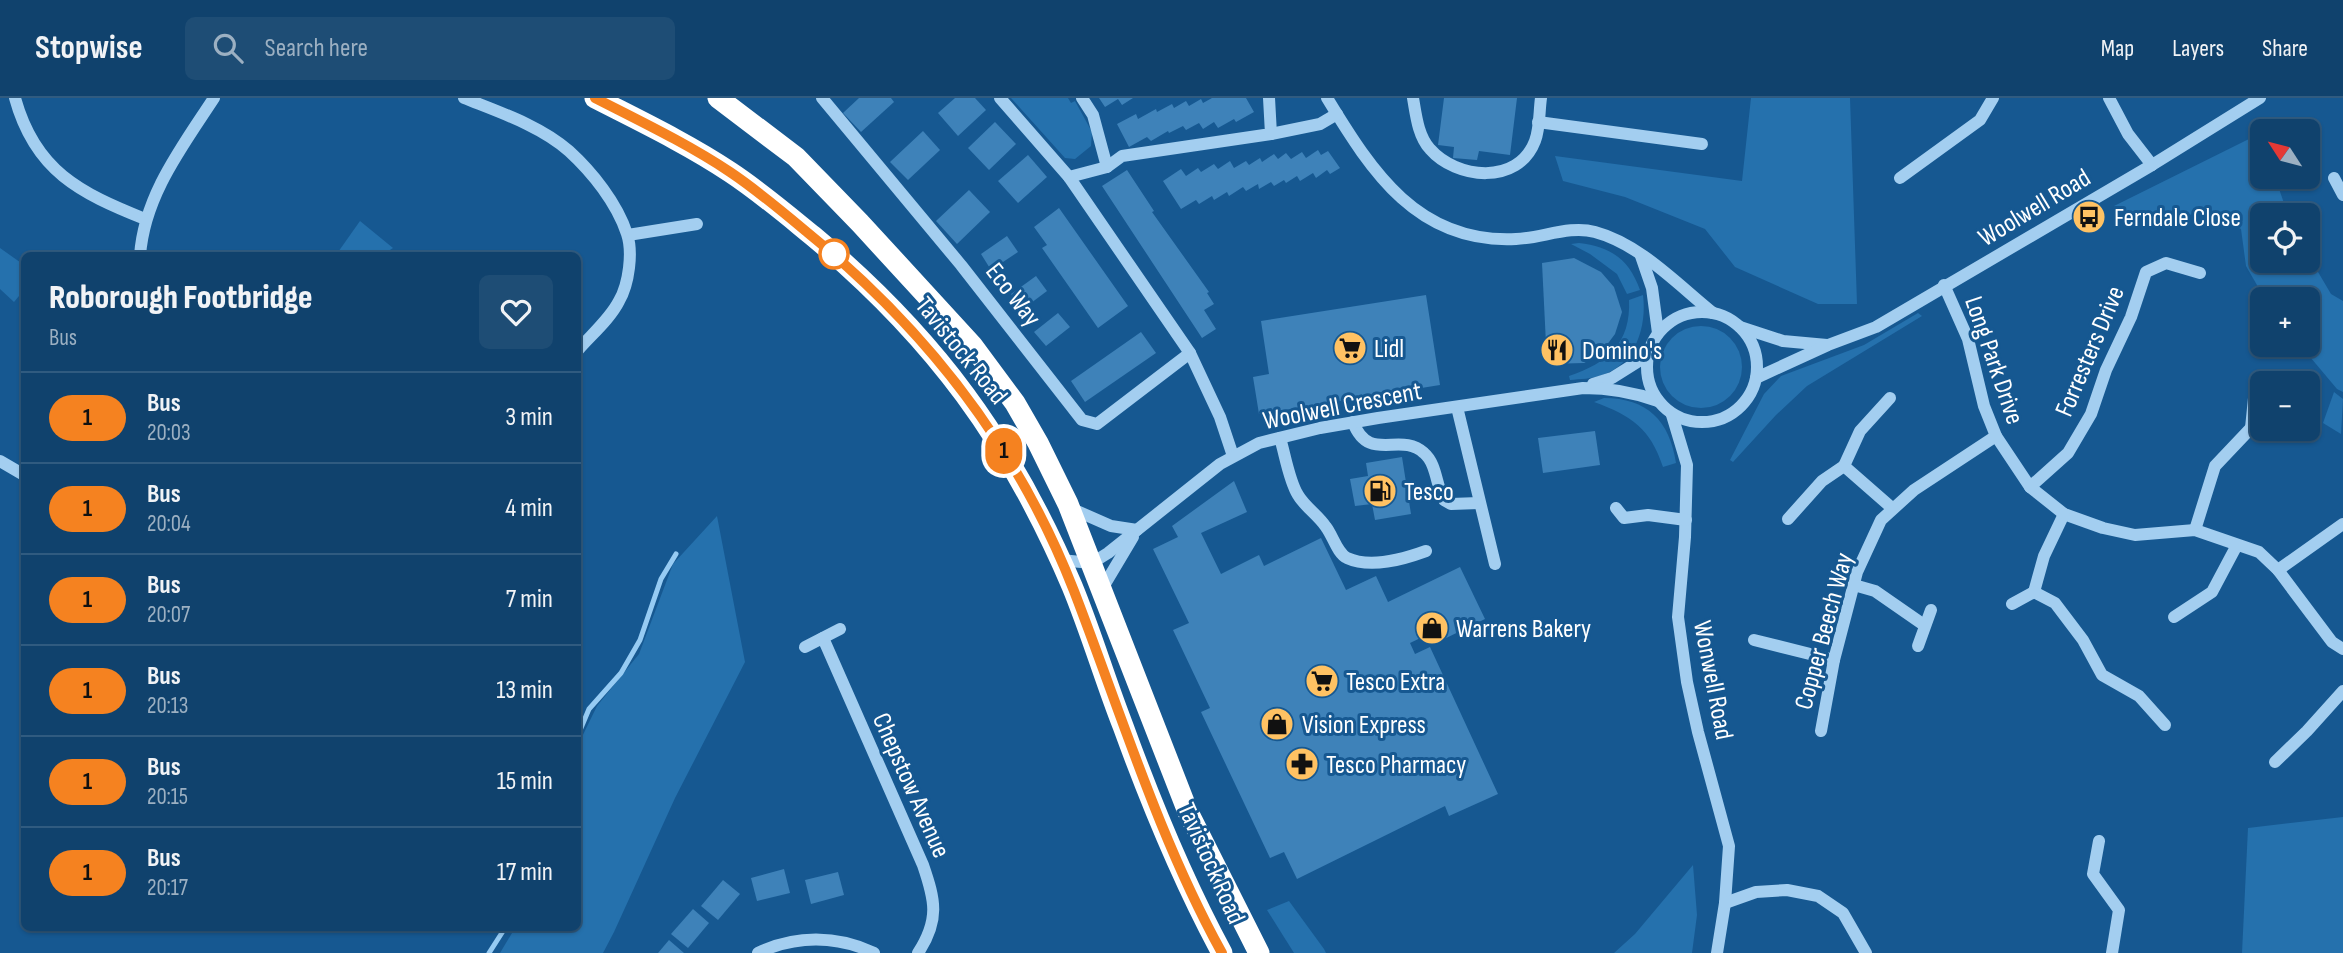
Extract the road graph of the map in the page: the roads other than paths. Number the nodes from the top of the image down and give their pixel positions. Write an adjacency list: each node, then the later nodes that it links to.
1 (15, 98): 26 (street)
2 (214, 98): 26 (street)
3 (464, 98): 28 (street)
4 (595, 98): 67 (highway, Tavistock Road)
5 (718, 98): 56 (highway, Tavistock Road)
6 (822, 98): 38 (street, Eco Way)
7 (1000, 98): 22 (street)
8 (1082, 98): 21 (street)
9 (1269, 98): 18 (street)
10 (1326, 98): 16 (street)
11 (1413, 98): 17 (street)
12 (1541, 98): 17 (street)
13 (1993, 98): 23 (street)
14 (2109, 98): 20 (street)
15 (2260, 98): 20 (street, Woolwell Road)
16 (1337, 114): 18 (street); 30 (street)
17 (1538, 122): 19 (street)
18 (1271, 134): 21 (street)
19 (1702, 144)
20 (2152, 165): 32 (street, Woolwell Road)
21 (1107, 166): 22 (street)
22 (1069, 177): 38 (street)
23 (1900, 178)
24 (2334, 178): 25 (street)
25 (2343, 195)
26 (145, 219): 29 (street)
27 (697, 224): 28 (street)
28 (628, 235): 37 (street)
29 (141, 252)
30 (1641, 256): 33 (street); 35 (street)
31 (2200, 273): 54 (street, Forresters Drive)
32 (1944, 285): 36 (street, Woolwell Road); 48 (street, Long Park Drive)
33 (1713, 313): 34 (street); 35 (street)
34 (1740, 327): 36 (street, Woolwell Road); 40 (street)
35 (1658, 333): 39 (street)
36 (1828, 345): 40 (street, Woolwell Road)
37 (581, 346)
38 (1190, 353): 50 (street)
39 (1647, 356): 41 (street, Woolwell Crescent); 43 (street)
40 (1756, 378): 45 (street)
41 (1583, 388): 43 (street, Woolwell Crescent); 44 (street, Woolwell Crescent)
42 (1890, 398): 52 (street)
43 (1658, 401): 45 (street)
44 (1458, 407): 46 (street, Woolwell Crescent); 55 (street)
45 (1672, 415): 61 (street, Wonwell Road)
46 (1353, 422): 49 (street, Woolwell Crescent); 55 (street)
47 (2250, 429): 64 (street)
48 (1996, 436): 54 (street, Long Park Drive); 58 (street, Copper Beech Way)
49 (1280, 438): 50 (street, Woolwell Crescent); 66 (street)
50 (1233, 456): 63 (street, Woolwell Crescent)
51 (0, 461): 53 (street)
52 (1844, 466): 58 (street); 60 (street)
53 (21, 473)
54 (2030, 487): 59 (street, Long Park Drive)
55 (1479, 503): 69 (street)
56 (1070, 508): 63 (street); 68 (highway, Tavistock Road)
57 (1616, 508): 61 (street)
58 (1892, 508): 71 (street, Copper Beech Way)
59 (2064, 514): 64 (street, Long Park Drive); 73 (street)
60 (1788, 519)
61 (1686, 520): 90 (street, Wonwell Road)
62 (2343, 524): 70 (street)
63 (1137, 530): 68 (street); 72 (street, Woolwell Crescent)
64 (2195, 530): 65 (street, Long Park Drive)
65 (2237, 545): 70 (street, Long Park Drive); 76 (street)
66 (1426, 551)
67 (1060, 560): 68 (street); 94 (highway, Tavistock Road)
68 (1092, 563): 72 (highway, Tavistock Road)
69 (1494, 564)
70 (2278, 570): 83 (street, Long Park Drive)
71 (1854, 585): 77 (street); 84 (street, Copper Beech Way)
72 (1102, 589): 95 (highway, Tavistock Road)
73 (2034, 592): 74 (street); 86 (street)
74 (2012, 604)
75 (1931, 610): 77 (street)
76 (2174, 617)
77 (1924, 625): 81 (street)
78 (840, 629): 79 (street)
79 (823, 638): 82 (street); 93 (street, Chepstow Avenue)
80 (1754, 640): 84 (street)
81 (1918, 646)
82 (805, 647)
83 (2343, 649)
84 (1834, 660): 87 (street, Copper Beech Way)
85 (2343, 691): 88 (street)
86 (2165, 725)
87 (1821, 731)
88 (2274, 762)
89 (2099, 841): 98 (street)
90 (1725, 903): 96 (street, Wonwell Road); 97 (street)
91 (758, 953): 92 (street)
92 (874, 953)
93 (919, 953)
94 (1222, 953)
95 (1259, 953)
96 (1717, 953)
97 (1866, 953)
98 (2112, 953)

